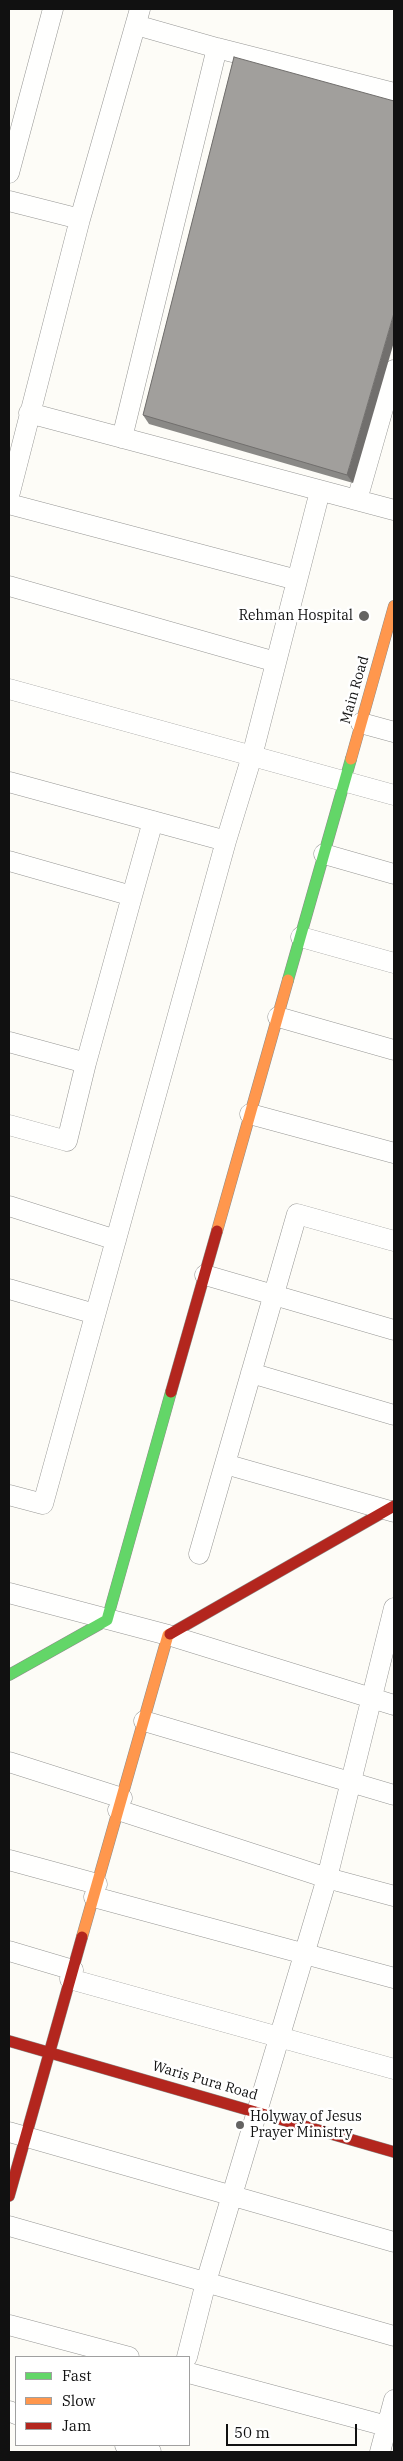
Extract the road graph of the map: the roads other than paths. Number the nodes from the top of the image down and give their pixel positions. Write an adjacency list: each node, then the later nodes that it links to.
1 (53, 9): 5 (street)
2 (138, 17): 3 (street); 7 (street)
3 (217, 48): 4 (street); 10 (street)
4 (394, 93)
5 (9, 173)
6 (9, 201): 7 (street)
7 (80, 219): 9 (street)
8 (394, 370): 13 (street)
9 (29, 413): 10 (street); 12 (street)
10 (122, 438): 11 (street)
11 (320, 491): 13 (street); 16 (street)
12 (9, 496)
13 (357, 500): 15 (street)
14 (9, 504): 16 (street)
15 (394, 510)
16 (297, 580): 19 (street)
17 (9, 586): 19 (street)
18 (394, 606): 21 (street, Main Road)
19 (276, 662): 23 (street)
20 (9, 689): 23 (street)
21 (361, 723): 22 (street); 25 (street, Main Road)
22 (394, 732)
23 (252, 756): 25 (street); 28 (street)
24 (9, 782): 27 (street)
25 (345, 782): 26 (street); 29 (street, Main Road)
26 (394, 795)
27 (154, 821): 28 (street); 32 (street)
28 (226, 841): 43 (street)
29 (324, 854): 31 (street); 33 (street, Main Road)
30 (9, 861): 32 (street)
31 (394, 874)
32 (132, 896): 38 (street)
33 (301, 936): 34 (street); 35 (street, Main Road)
34 (394, 963)
35 (278, 1017): 37 (street); 39 (street, Main Road)
36 (9, 1042): 38 (street)
37 (394, 1050)
38 (86, 1063): 40 (street)
39 (250, 1114): 41 (street); 45 (street, Main Road)
40 (9, 1125)
41 (394, 1153)
42 (9, 1206): 43 (street)
43 (116, 1240): 48 (street)
44 (394, 1241): 47 (street)
45 (205, 1275): 47 (street); 58 (street, Main Road)
46 (9, 1289): 48 (street)
47 (273, 1295): 49 (street); 50 (street)
48 (95, 1314): 53 (street)
49 (394, 1330)
50 (251, 1373): 51 (street); 52 (street)
51 (394, 1415)
52 (225, 1464): 54 (street); 55 (street)
53 (9, 1495)
54 (392, 1507): 59 (street)
55 (199, 1554)
56 (9, 1593): 58 (street)
57 (394, 1612): 61 (street)
58 (107, 1620): 59 (street); 60 (street)
59 (168, 1635): 61 (street); 63 (street)
60 (9, 1675)
61 (371, 1699): 62 (street); 65 (street)
62 (394, 1705)
63 (144, 1721): 65 (street); 67 (street)
64 (9, 1762): 67 (street)
65 (349, 1783): 66 (street); 69 (street)
66 (394, 1796)
67 (120, 1804): 69 (street); 70 (street)
68 (9, 1860): 70 (street)
69 (327, 1878): 71 (street); 73 (street)
70 (95, 1890): 73 (street); 74 (street)
71 (394, 1896)
72 (9, 1951): 74 (street)
73 (304, 1954): 75 (street); 76 (street)
74 (72, 1974): 76 (street); 78 (street)
75 (394, 1978)
76 (280, 2037): 79 (street); 80 (street)
77 (9, 2041): 78 (street, Waris Pura Road)
78 (50, 2052): 80 (street, Waris Pura Road); 81 (street)
79 (394, 2069)
80 (257, 2112): 82 (street, Waris Pura Road); 83 (street)
81 (17, 2134): 83 (street); 84 (street)
82 (394, 2152)
83 (232, 2195): 86 (street); 87 (street)
84 (9, 2196)
85 (9, 2226): 87 (street)
86 (394, 2242)
87 (206, 2282): 89 (street); 91 (street)
88 (9, 2325): 90 (street)
89 (394, 2336)
90 (125, 2356)
91 (187, 2356)
92 (190, 2373): 94 (street)
93 (394, 2400): 94 (street)
94 (391, 2427): 97 (street)
95 (129, 2446): 96 (street)
96 (151, 2452)
97 (380, 2452)

